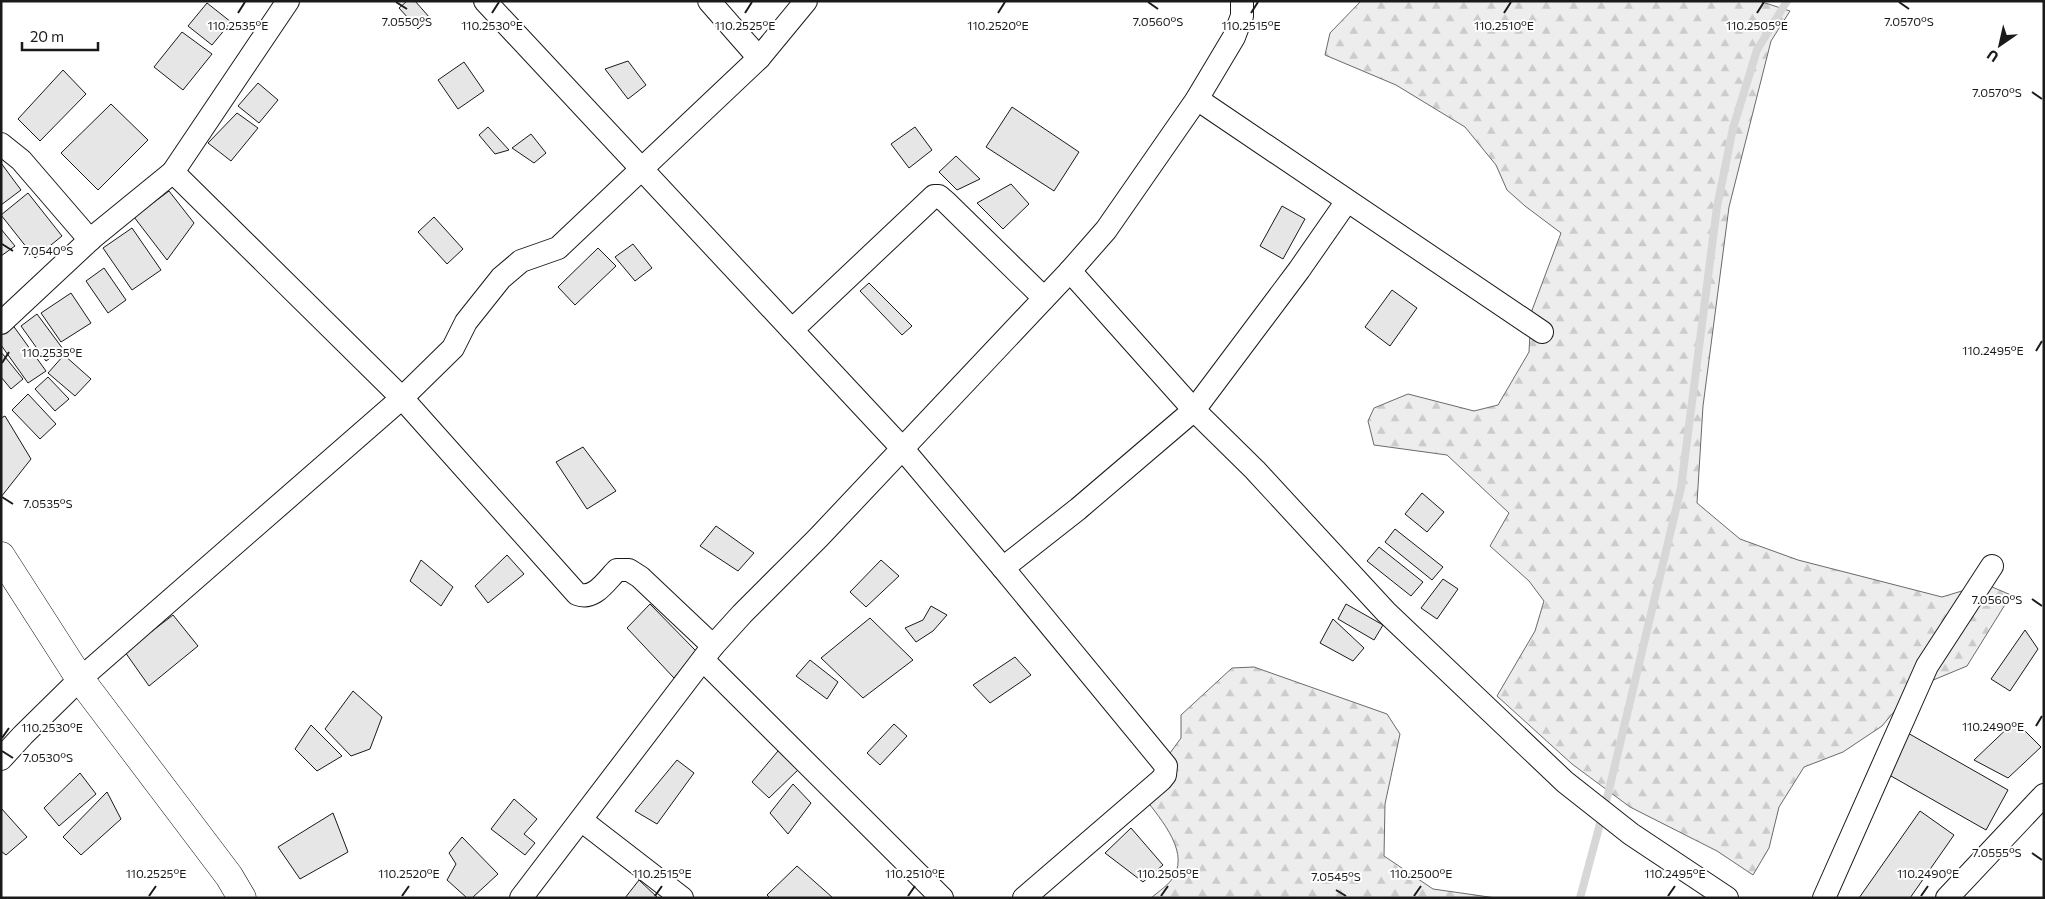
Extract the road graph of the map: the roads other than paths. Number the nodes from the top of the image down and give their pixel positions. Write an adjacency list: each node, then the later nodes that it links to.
1 (288, 1): 10 (street)
2 (485, 1): 9 (street)
3 (709, 1): 6 (street)
4 (806, 1): 6 (street)
5 (1242, 1): 7 (street)
6 (759, 58): 9 (street)
7 (1197, 98): 11 (street); 13 (street)
8 (1, 144): 12 (street)
9 (640, 170): 16 (street); 18 (street)
10 (173, 172): 12 (street); 18 (street)
11 (1347, 201): 17 (street); 19 (street)
12 (90, 240): 15 (street)
13 (1070, 271): 14 (street); 19 (street)
14 (1044, 298): 16 (street); 20 (street)
15 (1, 323)
16 (792, 330): 20 (street)
17 (1542, 332)
18 (402, 398): 24 (street); 25 (street)
19 (1194, 410): 23 (street); 34 (street)
20 (902, 448): 23 (street); 24 (street)
21 (1, 556): 25 (street)
22 (1992, 566): 35 (street)
23 (1003, 568): 33 (street)
24 (708, 653): 28 (street); 32 (street)
25 (80, 680): 26 (street); 29 (street)
26 (1, 759)
27 (2044, 795): 36 (street)
28 (581, 820): 30 (street); 31 (street)
29 (242, 898)
30 (521, 898)
31 (682, 898)
32 (942, 898)
33 (1024, 898)
34 (1727, 898)
35 (1824, 898)
36 (1947, 898)

